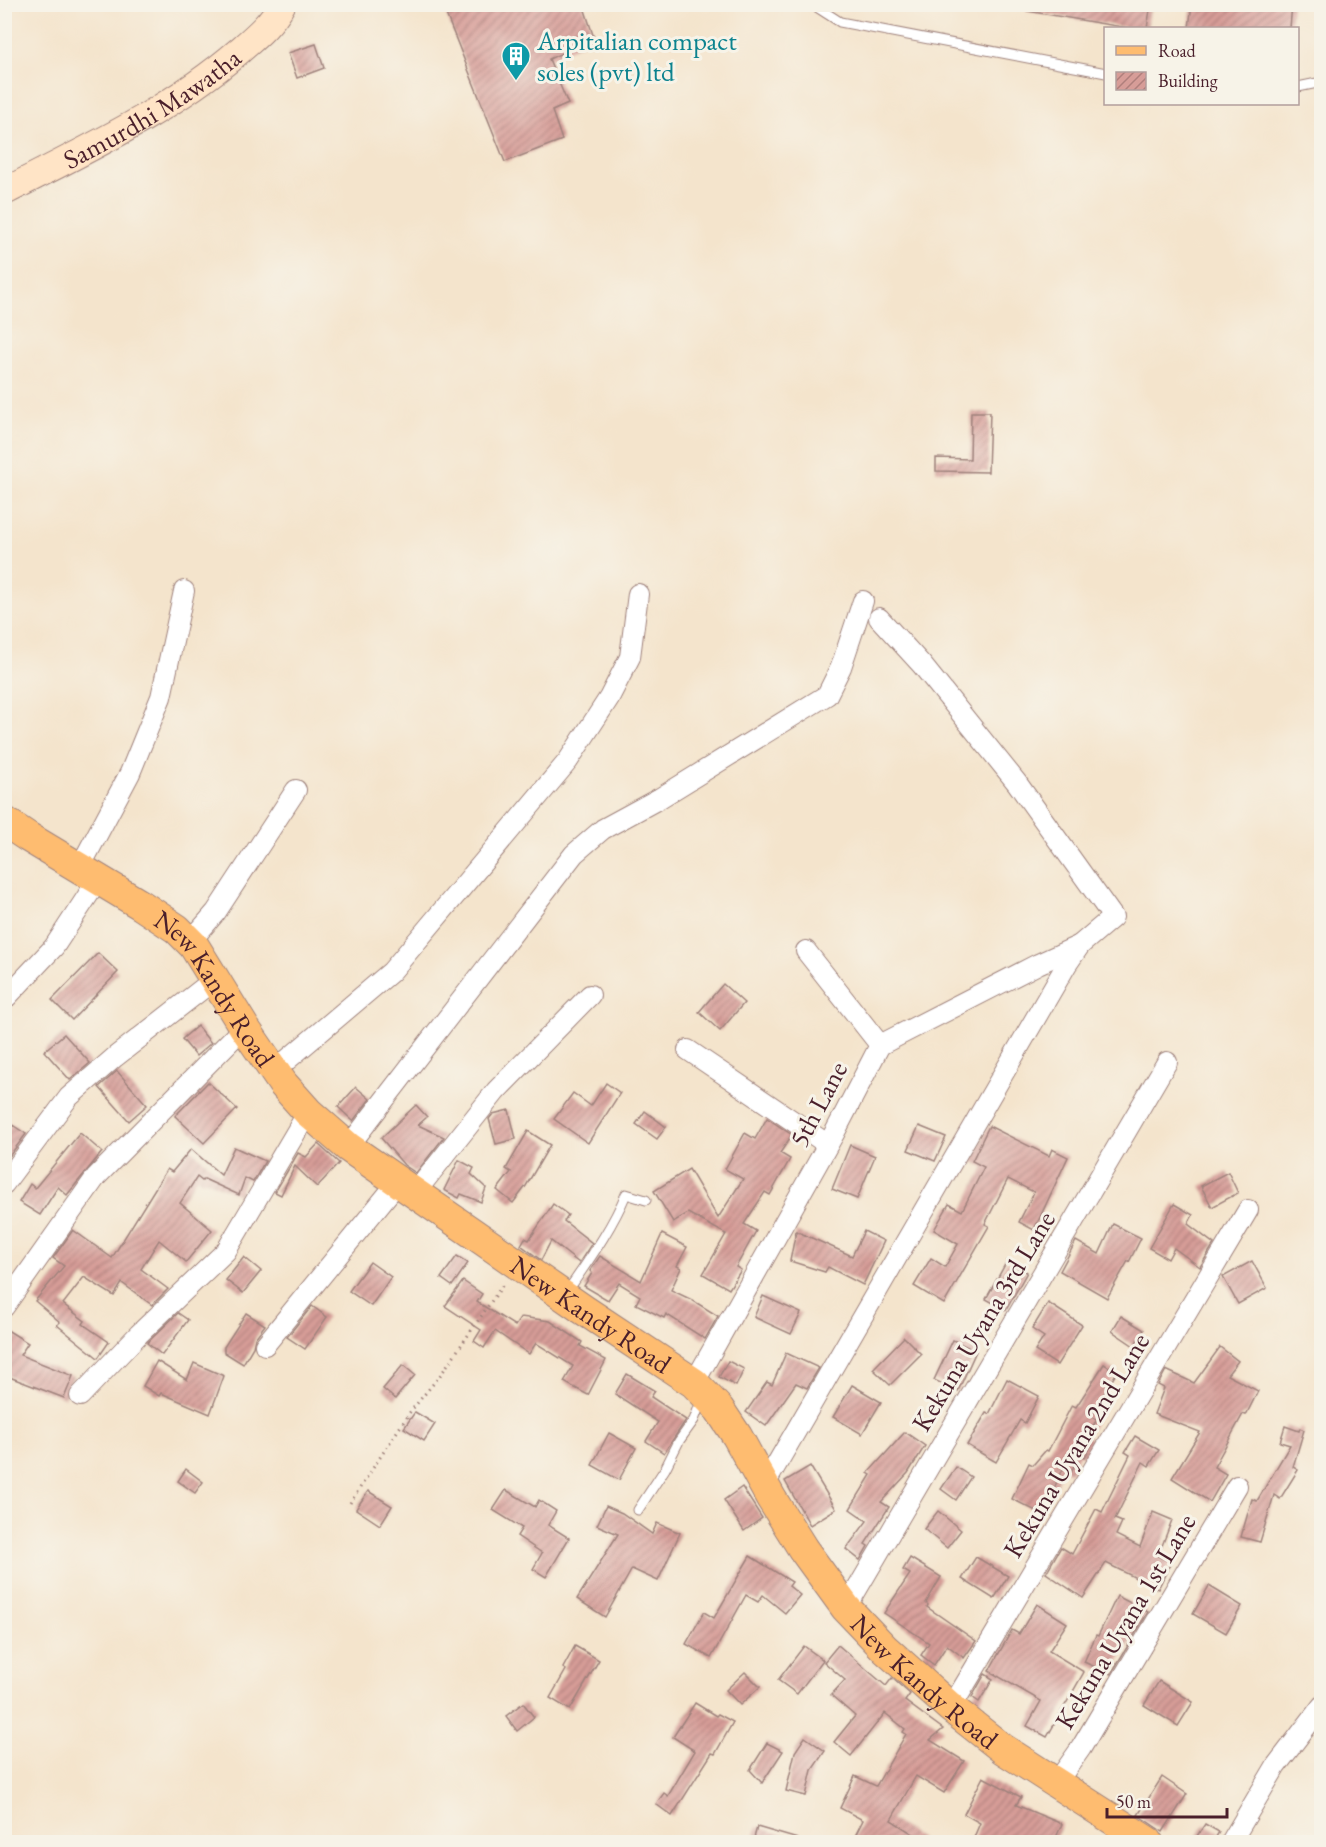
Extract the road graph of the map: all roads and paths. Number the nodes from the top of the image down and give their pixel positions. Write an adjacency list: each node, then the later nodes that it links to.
1 (282, 4): 6 (main road, Samurdhi Mawatha)
2 (812, 4): 3 (lane)
3 (1104, 73)
4 (1322, 82): 5 (lane)
5 (1299, 87)
6 (4, 192)
7 (184, 591): 13 (street)
8 (638, 594): 24 (street)
9 (863, 601): 27 (street)
10 (879, 618): 15 (street)
11 (296, 790): 14 (street)
12 (4, 821): 13 (main road, New Kandy Road)
13 (88, 874): 14 (main road, New Kandy Road); 19 (street)
14 (190, 942): 17 (main road, New Kandy Road)
15 (1080, 945): 21 (street, 5th Lane); 38 (street)
16 (806, 951): 21 (street)
17 (215, 979): 20 (main road, New Kandy Road); 28 (street)
18 (590, 995): 29 (street)
19 (4, 1000)
20 (244, 1027): 24 (main road, New Kandy Road); 34 (street)
21 (880, 1045): 26 (street, 5th Lane)
22 (688, 1050): 26 (street)
23 (1167, 1062): 42 (street, Kekuna Uyana 3rd Lane)
24 (274, 1071): 25 (main road, New Kandy Road)
25 (308, 1112): 27 (main road, New Kandy Road); 37 (street)
26 (827, 1144): 36 (street, 5th Lane)
27 (348, 1148): 29 (main road, New Kandy Road)
28 (4, 1184)
29 (406, 1188): 32 (main road, New Kandy Road); 35 (street)
30 (646, 1200): 33 (lane)
31 (1248, 1210): 44 (street, Kekuna Uyana 2nd Lane)
32 (517, 1264): 33 (main road, New Kandy Road); 40 (path)
33 (563, 1296): 36 (main road, New Kandy Road)
34 (4, 1307)
35 (266, 1345)
36 (699, 1389): 38 (main road, New Kandy Road); 41 (lane)
37 (80, 1396)
38 (764, 1486): 42 (main road, New Kandy Road)
39 (1237, 1486): 45 (street, Kekuna Uyana 1st Lane)
40 (350, 1503)
41 (638, 1510)
42 (846, 1608): 44 (main road, New Kandy Road)
43 (1322, 1706): 47 (street)
44 (951, 1708): 45 (main road, New Kandy Road)
45 (1057, 1782): 46 (main road, New Kandy Road)
46 (1148, 1842)
47 (1231, 1842)

